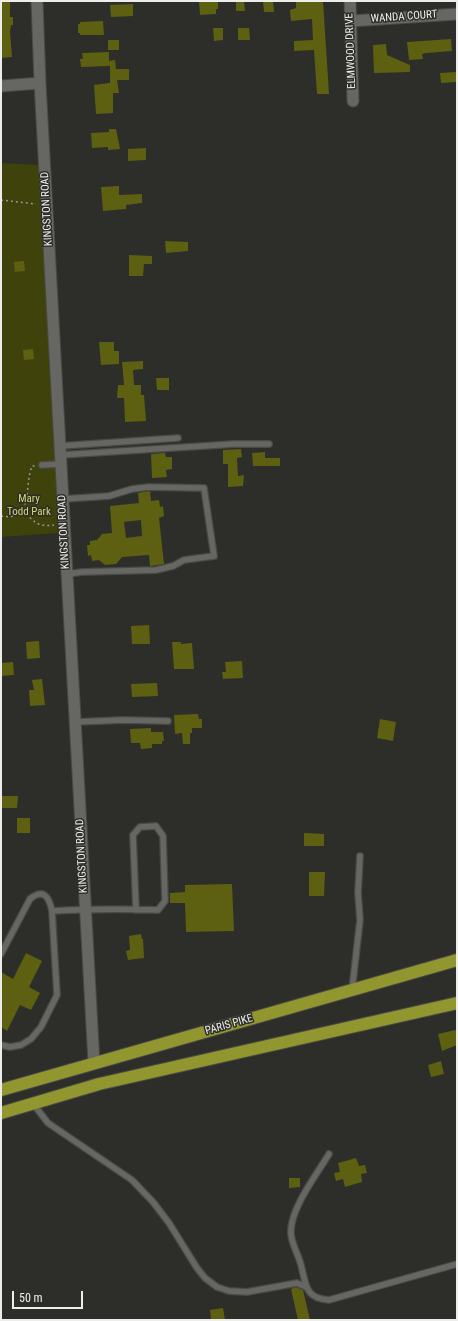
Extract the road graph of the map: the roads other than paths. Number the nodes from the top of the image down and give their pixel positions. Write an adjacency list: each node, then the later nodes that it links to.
1 (37, 1): 5 (street, KINGSTON ROAD)
2 (350, 1): 4 (street, ELMWOOD DRIVE)
3 (457, 14): 4 (street, WANDA COURT)
4 (351, 21): 7 (street, ELMWOOD DRIVE)
5 (40, 83): 6 (street); 10 (street, KINGSTON ROAD)
6 (1, 86)
7 (353, 101)
8 (178, 438): 10 (lane)
9 (269, 444): 10 (lane)
10 (60, 455): 11 (lane); 12 (street, KINGSTON ROAD)
11 (42, 465)
12 (63, 499): 13 (street, KINGSTON ROAD); 13 (lane)
13 (67, 574): 15 (street, KINGSTON ROAD)
14 (168, 721): 15 (lane)
15 (75, 722): 17 (street, KINGSTON ROAD)
16 (360, 856): 22 (lane)
17 (85, 909): 18 (lane); 19 (lane); 25 (street, KINGSTON ROAD)
18 (136, 910): 18 (lane)
19 (52, 911): 20 (lane); 24 (lane)
20 (1, 954)
21 (457, 960): 22 (highway, PARIS PIKE)
22 (352, 990): 25 (highway, PARIS PIKE)
23 (457, 1003): 26 (highway)
24 (1, 1045)
25 (94, 1063): 26 (highway); 27 (highway, PARIS PIKE)
26 (99, 1084): 28 (highway)
27 (1, 1090)
28 (34, 1104): 29 (highway); 32 (lane)
29 (1, 1113)
30 (329, 1154): 32 (lane)
31 (457, 1264): 32 (lane)
32 (306, 1287)

